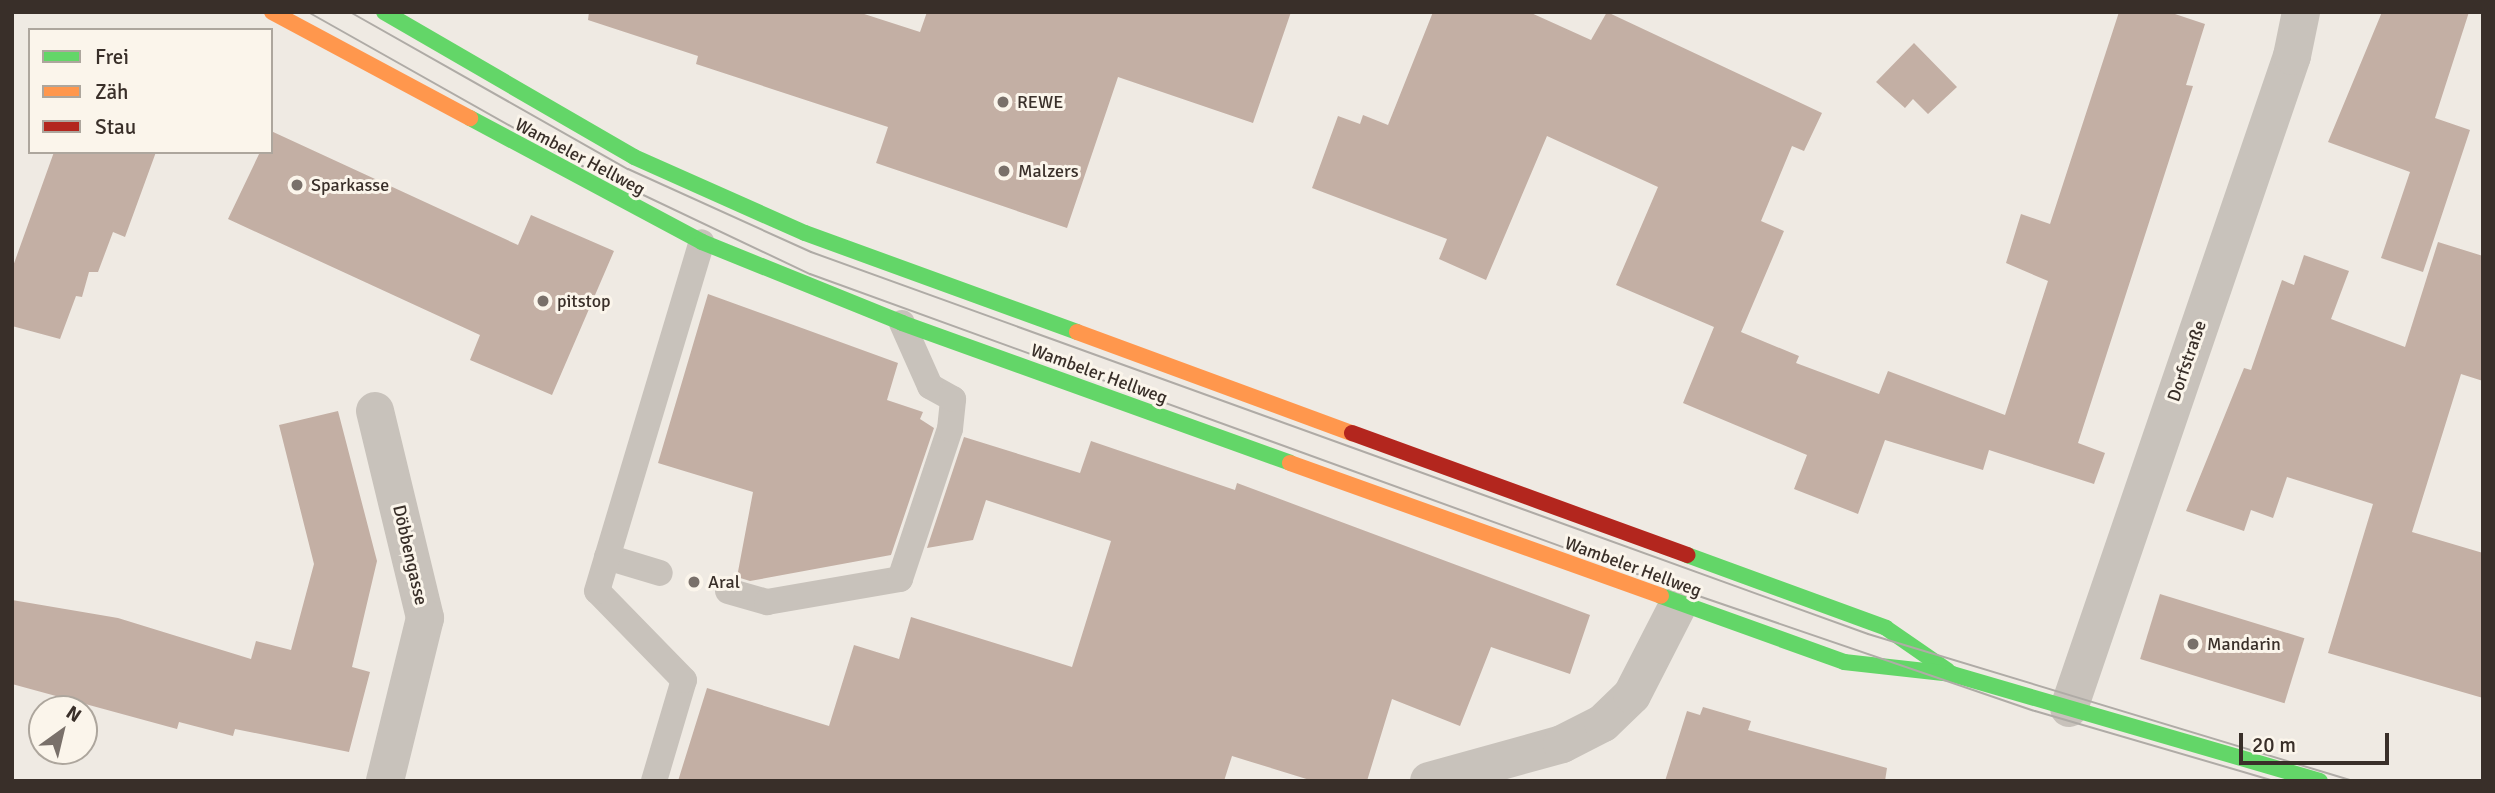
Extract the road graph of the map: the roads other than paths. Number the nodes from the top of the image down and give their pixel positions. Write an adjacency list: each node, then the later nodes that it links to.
1 (272, 12): 4 (main road, Wambeler Hellweg)
2 (384, 12): 11 (main road, Wambeler Hellweg)
3 (2301, 12): 12 (street, Dorfstraße)
4 (702, 242): 5 (main road, Wambeler Hellweg); 7 (lane)
5 (902, 323): 9 (lane); 10 (main road, Wambeler Hellweg)
6 (375, 411): 13 (street, Döbbengasse)
7 (607, 557): 8 (lane); 14 (lane)
8 (660, 573)
9 (728, 591)
10 (1678, 605): 11 (main road, Wambeler Hellweg); 15 (street)
11 (1952, 674): 12 (main road, Wambeler Hellweg)
12 (2069, 708): 16 (main road, Wambeler Hellweg)
13 (385, 781)
14 (654, 781)
15 (1429, 781)
16 (2320, 781)

